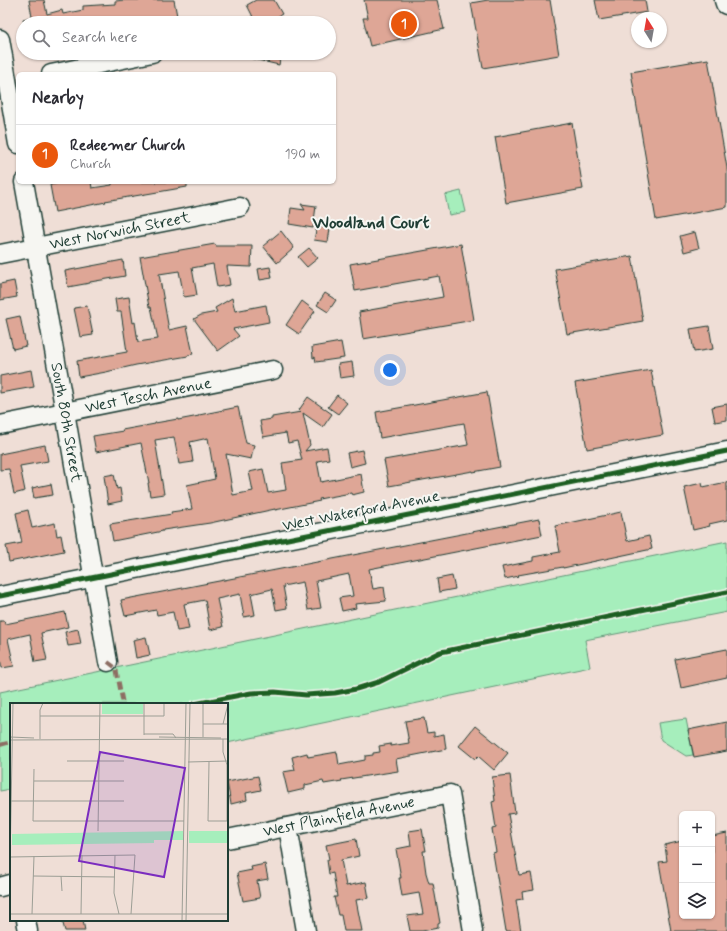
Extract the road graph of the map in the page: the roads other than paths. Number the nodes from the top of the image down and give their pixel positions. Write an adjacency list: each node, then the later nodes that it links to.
1 (726, 0): 2 (main road)
2 (727, 3)
3 (0, 39): 6 (street)
4 (118, 60): 5 (street)
5 (61, 72)
6 (8, 82): 7 (street)
7 (16, 132)
8 (24, 184): 10 (street, South 80th Street)
9 (240, 207): 10 (street, West Norwich Street)
10 (36, 247): 11 (street, West Norwich Street); 13 (street, South 80th Street)
11 (0, 254)
12 (273, 370): 13 (street, West Tesch Avenue)
13 (66, 412): 14 (street, West Tesch Avenue); 16 (street, South 80th Street)
14 (0, 425)
15 (727, 451): 16 (street, West Waterford Avenue)
16 (94, 577): 17 (street, West Waterford Avenue); 18 (street, South 80th Street)
17 (0, 596)
18 (108, 662)
19 (288, 827): 20 (street, West Plainfield Avenue); 25 (street); 26 (street, West Plainfield Avenue)
20 (228, 839)
21 (10, 884): 22 (street)
22 (0, 887)
23 (26, 921): 24 (street)
24 (28, 931)
25 (306, 931)
26 (473, 931)

